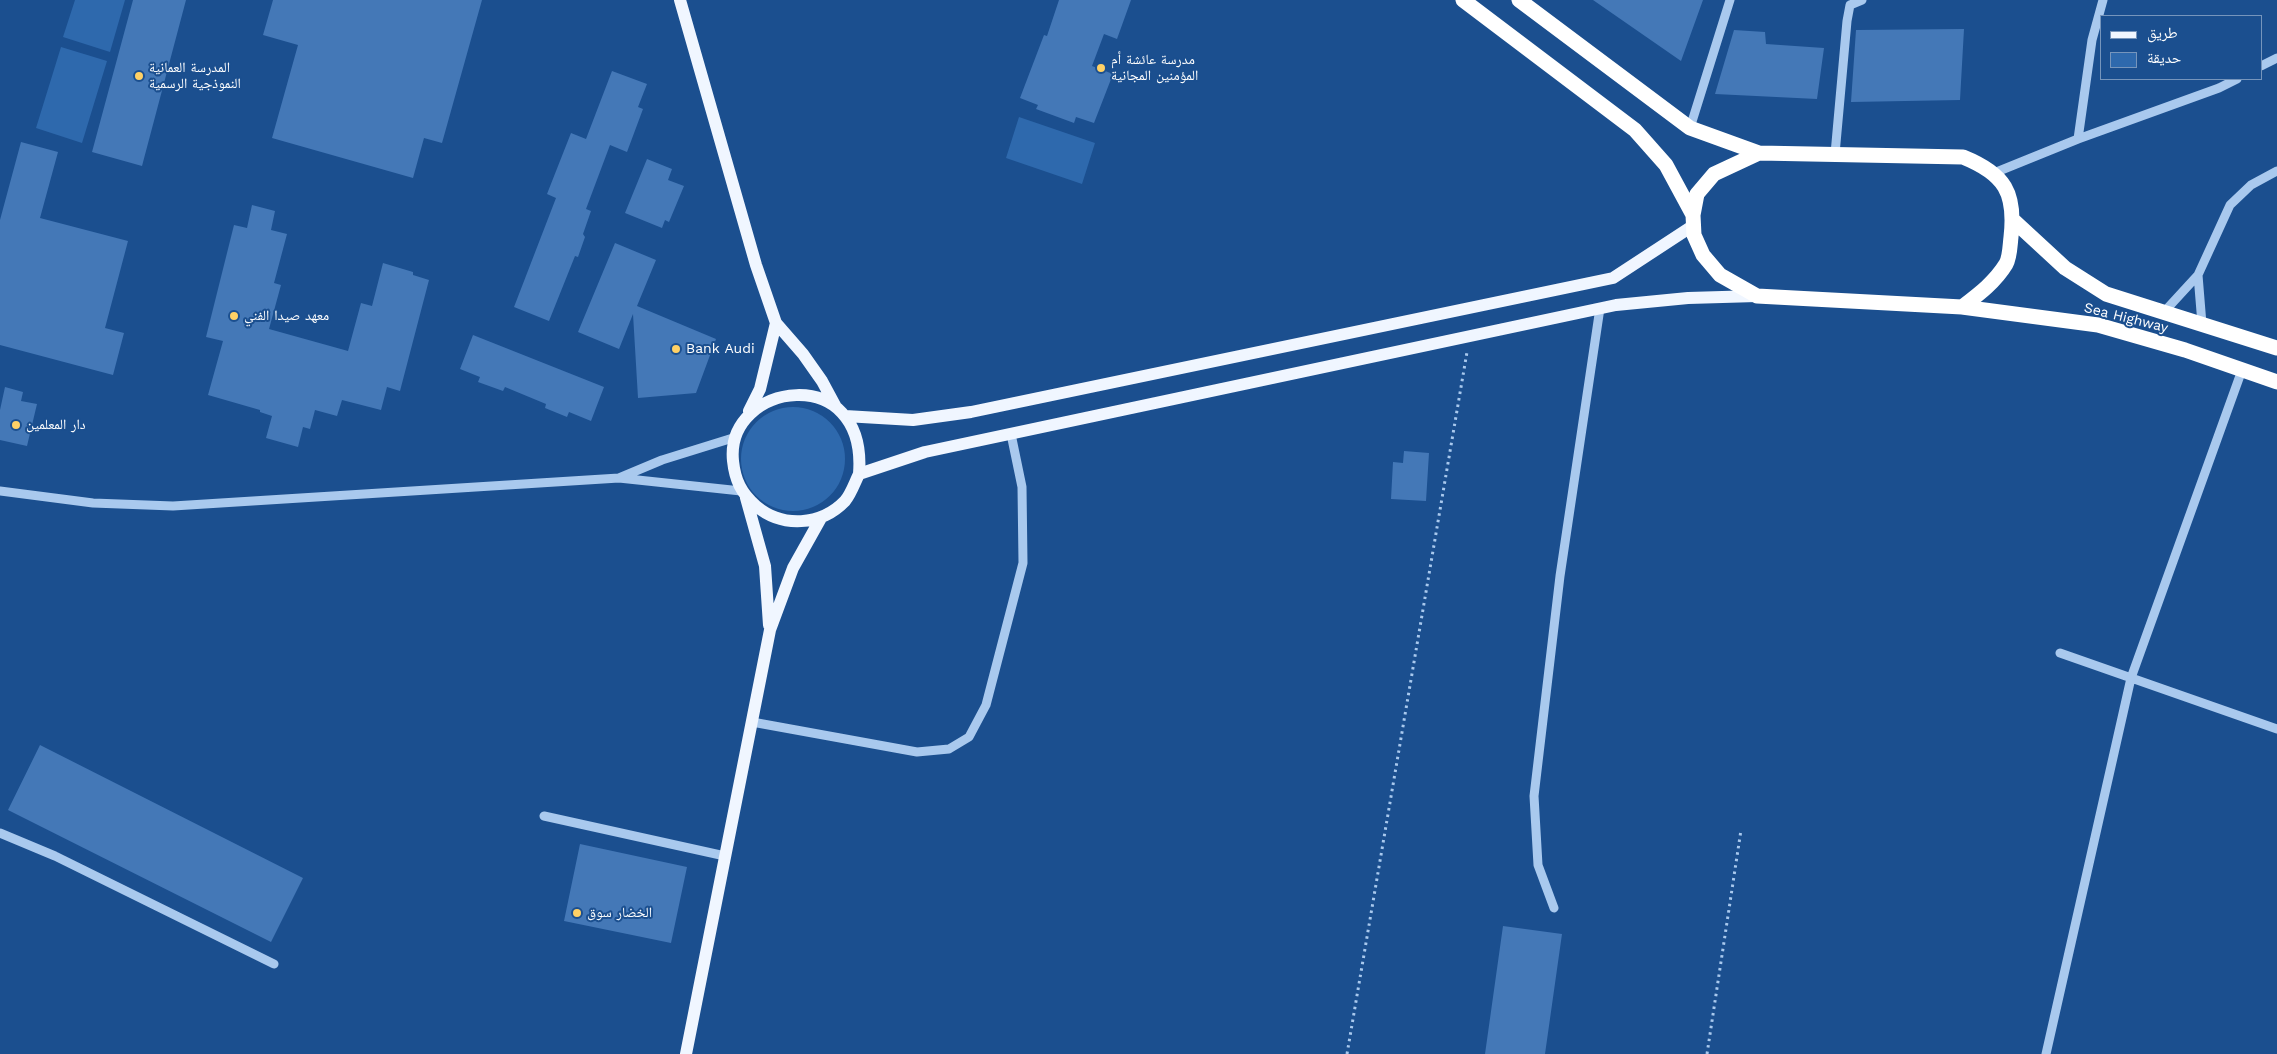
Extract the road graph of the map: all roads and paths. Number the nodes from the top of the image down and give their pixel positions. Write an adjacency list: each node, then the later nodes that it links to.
1 (680, 0): 23 (main road)
2 (1463, 0): 16 (highway)
3 (1519, 0): 10 (highway)
4 (1730, 0): 10 (street)
5 (1862, 0): 13 (street)
6 (2103, 0): 11 (street)
7 (2277, 58): 8 (street)
8 (2262, 66)
9 (2235, 80): 11 (street)
10 (1690, 128): 12 (highway)
11 (2078, 139): 15 (street)
12 (1759, 153): 13 (highway); 16 (highway)
13 (1835, 154): 15 (highway)
14 (2277, 171): 18 (street)
15 (1994, 173): 17 (highway)
16 (1694, 220): 19 (highway); 30 (main road)
17 (2013, 220): 20 (highway); 22 (highway, Sea Highway)
18 (2198, 275): 22 (street); 24 (street)
19 (1756, 296): 20 (highway, Sea Highway); 21 (main road)
20 (1962, 307): 27 (highway, Sea Highway)
21 (1600, 308): 25 (main road); 48 (street)
22 (2164, 312): 24 (highway, Sea Highway)
23 (776, 323): 29 (main road); 31 (main road)
24 (2202, 324): 26 (highway, Sea Highway)
25 (1470, 336): 32 (main road); 51 (path)
26 (2277, 348)
27 (2242, 370): 28 (highway, Sea Highway); 41 (street)
28 (2277, 382)
29 (836, 407): 30 (main road); 31 (main road)
30 (845, 416): 34 (main road)
31 (743, 423): 33 (main road)
32 (1011, 434): 34 (main road); 42 (street)
33 (736, 437): 35 (street); 37 (main road)
34 (859, 474): 38 (main road)
35 (619, 478): 36 (street); 37 (street)
36 (0, 491)
37 (743, 494): 38 (main road); 39 (main road)
38 (821, 518): 39 (main road)
39 (770, 630): 42 (main road)
40 (2060, 653): 41 (street)
41 (2132, 678): 43 (street); 53 (street)
42 (752, 722): 47 (main road)
43 (2277, 729)
44 (544, 816): 47 (street)
45 (1741, 830): 52 (path)
46 (0, 833): 49 (street)
47 (725, 856): 50 (main road)
48 (1554, 908)
49 (274, 964)
50 (686, 1054)
51 (1347, 1054)
52 (1707, 1054)
53 (2046, 1054)

